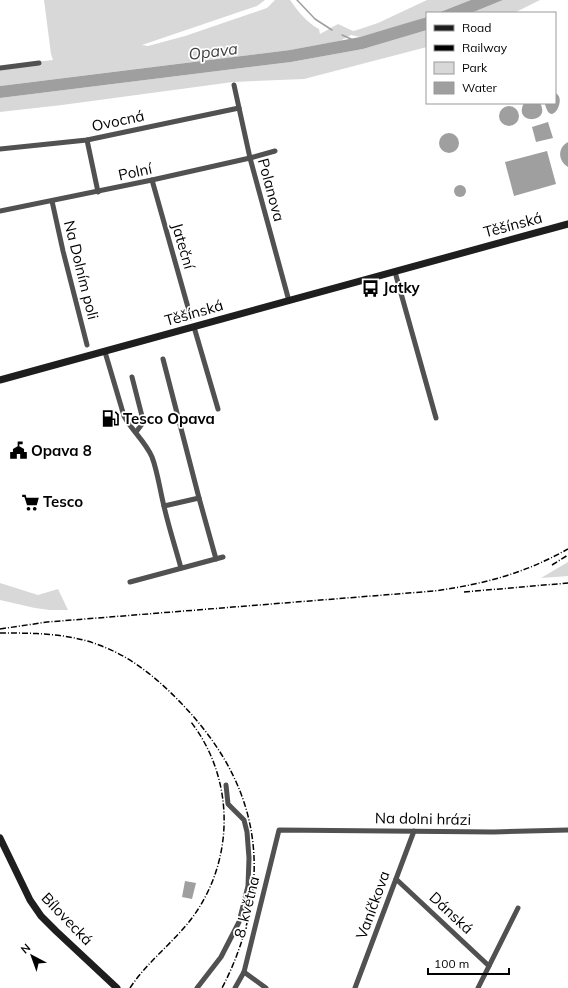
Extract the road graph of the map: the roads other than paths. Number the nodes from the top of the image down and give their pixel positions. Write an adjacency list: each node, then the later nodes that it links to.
1 (39, 63): 2 (street)
2 (0, 68)
3 (234, 85): 4 (street, Polanova)
4 (239, 108): 5 (street, Ovocná); 8 (street, Polanova)
5 (87, 140): 6 (street, Ovocná); 10 (street)
6 (0, 150)
7 (275, 151): 8 (street, Polní)
8 (250, 158): 9 (street, Polní); 15 (street, Polanova)
9 (152, 180): 10 (street, Polní); 16 (street, Jateční)
10 (98, 192): 11 (street, Polní)
11 (52, 201): 12 (street, Polní); 18 (street, Na Dolním poli)
12 (0, 212)
13 (568, 224): 14 (street, Těšínská)
14 (395, 272): 15 (street, Těšínská); 24 (street)
15 (289, 301): 17 (street, Těšínská)
16 (191, 318)
17 (194, 327): 19 (street, Těšínská); 23 (street)
18 (87, 345)
19 (105, 352): 22 (street, Těšínská); 25 (street)
20 (163, 359): 26 (street)
21 (132, 377): 25 (street)
22 (0, 380)
23 (218, 409)
24 (436, 418)
25 (136, 432): 27 (street)
26 (199, 498): 27 (street); 29 (street)
27 (164, 506): 30 (street)
28 (223, 557): 29 (street)
29 (216, 559): 30 (street)
30 (181, 568): 31 (street)
31 (130, 582)
32 (226, 785): 42 (street)
33 (278, 830): 35 (street, Na dolni hrázi); 40 (street, 8. května)
34 (568, 830): 35 (street, Na dolni hrázi)
35 (414, 831): 37 (street, Vaníčkova)
36 (0, 838): 41 (street, Bílovecká)
37 (396, 879): 39 (street, Dánská); 45 (street, Vaníčkova)
38 (518, 908): 39 (street)
39 (489, 966): 46 (street)
40 (244, 972): 43 (street, 8. května); 44 (street)
41 (118, 988)
42 (197, 988)
43 (235, 988)
44 (266, 988)
45 (356, 988)
46 (478, 988)

